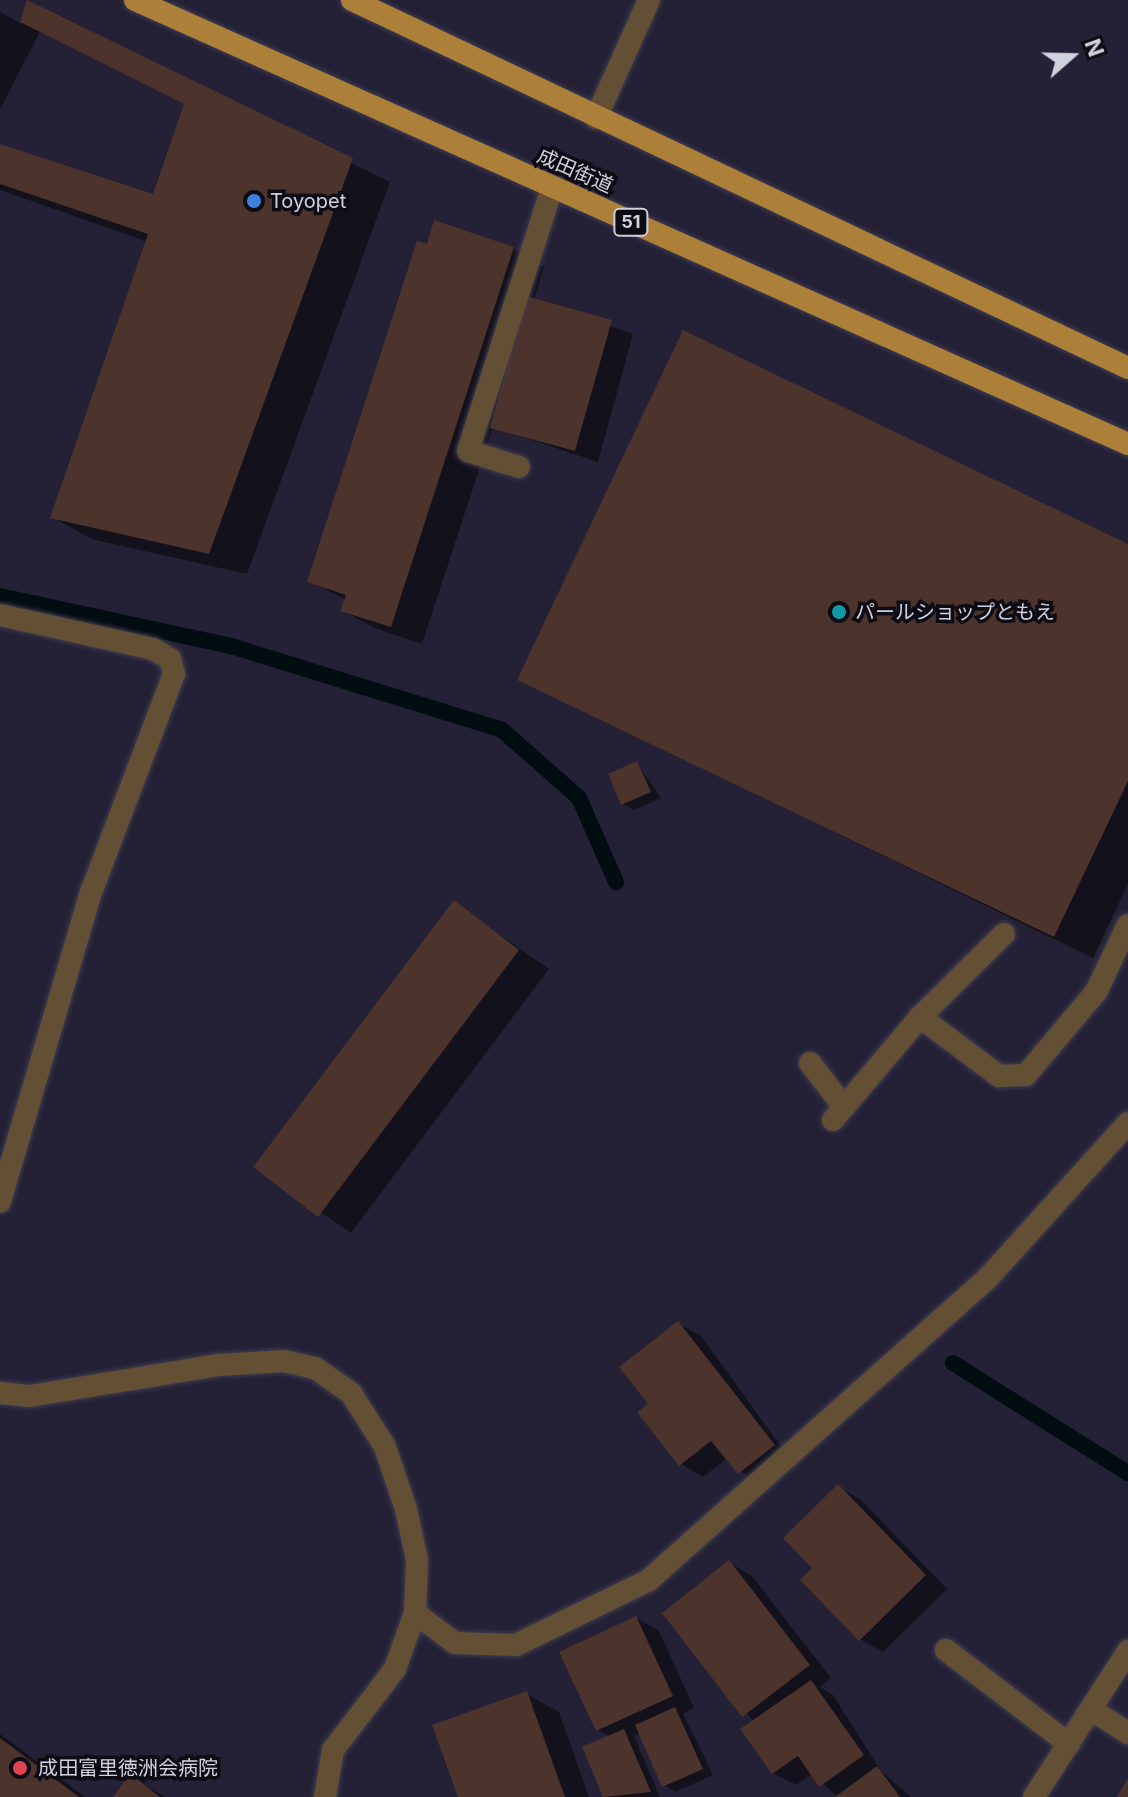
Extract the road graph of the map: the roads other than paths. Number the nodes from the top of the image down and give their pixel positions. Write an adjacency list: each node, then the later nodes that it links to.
1 (135, 0): 5 (highway, 成田街道 / 51)
2 (352, 0): 4 (highway)
3 (649, 0): 4 (street)
4 (596, 118): 6 (highway)
5 (552, 187): 7 (highway, 成田街道 / 51); 8 (street)
6 (1128, 368)
7 (1128, 444)
8 (519, 467)
9 (0, 615): 15 (street)
10 (1128, 925): 12 (street)
11 (1004, 934): 12 (street)
12 (920, 1017): 13 (street)
13 (810, 1063)
14 (1128, 1123): 17 (street)
15 (0, 1202)
16 (0, 1393): 17 (street)
17 (415, 1613): 23 (street)
18 (946, 1650): 22 (street)
19 (1128, 1651): 20 (street)
20 (1092, 1710): 21 (street); 22 (street)
21 (1128, 1733)
22 (1069, 1744): 24 (street)
23 (325, 1797)
24 (1034, 1797)

